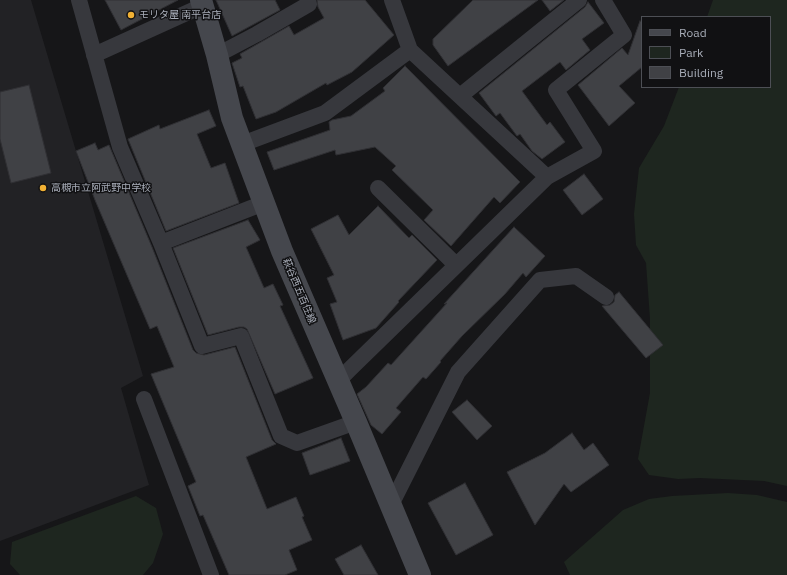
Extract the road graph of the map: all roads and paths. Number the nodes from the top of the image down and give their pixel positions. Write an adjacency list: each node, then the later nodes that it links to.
1 (79, 0): 8 (street)
2 (392, 0): 7 (street)
3 (579, 0): 10 (street)
4 (603, 0): 12 (street)
5 (202, 3): 8 (street); 9 (main road, 萩谷西五百住線)
6 (309, 4): 9 (street)
7 (410, 50): 10 (street); 11 (street)
8 (94, 55): 15 (street)
9 (217, 55): 11 (main road, 萩谷西五百住線)
10 (460, 96): 12 (street)
11 (242, 144): 14 (main road, 萩谷西五百住線)
12 (548, 177): 16 (street)
13 (378, 188): 16 (street)
14 (264, 203): 15 (street); 18 (main road, 萩谷西五百住線)
15 (161, 244): 20 (street)
16 (456, 265): 18 (street)
17 (606, 297): 21 (street)
18 (338, 381): 20 (main road, 萩谷西五百住線)
19 (144, 399): 22 (street)
20 (356, 422): 21 (main road, 萩谷西五百住線)
21 (391, 505): 23 (main road, 萩谷西五百住線)
22 (211, 575)
23 (420, 575)

